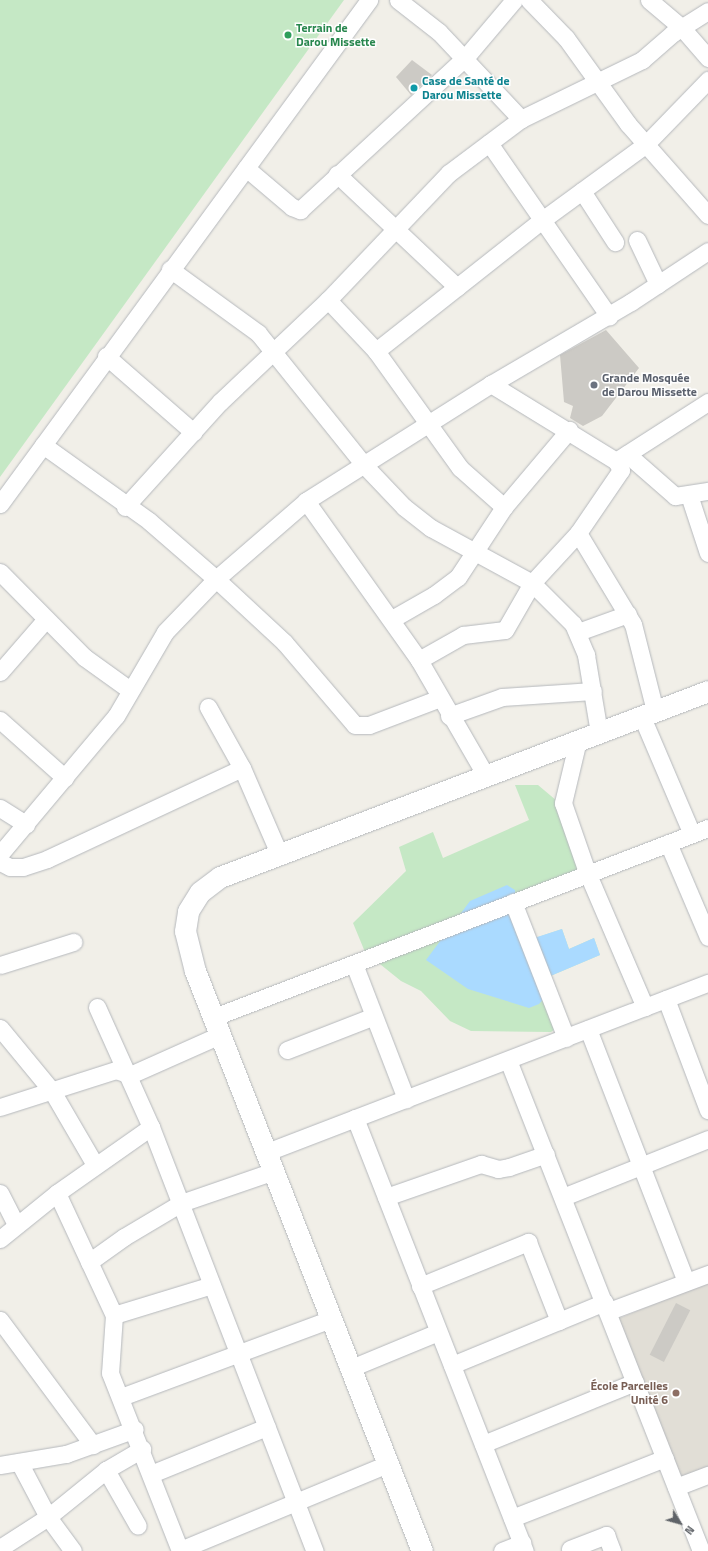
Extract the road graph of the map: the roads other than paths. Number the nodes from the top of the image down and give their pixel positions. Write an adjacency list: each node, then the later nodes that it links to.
1 (369, 0): 15 (street)
2 (398, 0): 8 (street)
3 (514, 0): 8 (street)
4 (529, 0): 11 (street)
5 (649, 0): 7 (street)
6 (708, 11): 7 (street)
7 (682, 28): 9 (street); 11 (street)
8 (465, 58): 12 (street); 16 (street)
9 (708, 58)
10 (708, 80): 14 (street)
11 (596, 82): 12 (street); 14 (street)
12 (521, 119): 13 (street)
13 (489, 143): 19 (street); 20 (street)
14 (645, 145): 17 (street); 18 (street)
15 (246, 168): 16 (street); 24 (street)
16 (337, 174): 20 (street)
17 (582, 192): 19 (street); 22 (street)
18 (708, 216)
19 (542, 220): 26 (street); 28 (street)
20 (394, 231): 26 (street); 27 (street)
21 (637, 240): 25 (street)
22 (615, 242)
23 (708, 251): 25 (street)
24 (170, 268): 29 (street); 31 (street)
25 (658, 284): 28 (street)
26 (457, 287): 30 (street)
27 (328, 300): 29 (street); 30 (street)
28 (609, 316): 32 (street)
29 (272, 349): 36 (street); 39 (street)
30 (376, 351): 34 (street)
31 (106, 356): 36 (street); 37 (street)
32 (491, 384): 34 (street); 35 (street)
33 (708, 402): 38 (street)
34 (428, 424): 39 (street); 45 (street)
35 (568, 430): 38 (street); 45 (street)
36 (193, 432): 44 (street)
37 (43, 445): 43 (street); 44 (street)
38 (621, 458): 41 (street); 46 (street)
39 (364, 464): 42 (street); 47 (street)
40 (708, 491): 41 (street)
41 (689, 495): 48 (street)
42 (306, 501): 50 (street); 54 (street)
43 (0, 504)
44 (125, 506): 50 (street)
45 (504, 507): 47 (street)
46 (578, 533): 51 (street); 52 (street)
47 (474, 551): 51 (street); 54 (street)
48 (708, 553)
49 (0, 572): 53 (street)
50 (216, 579): 58 (street); 61 (street)
51 (532, 583): 55 (street); 56 (street)
52 (628, 614): 55 (street); 63 (street)
53 (46, 619): 57 (street); 58 (street)
54 (392, 619): 56 (street)
55 (578, 632): 59 (street)
56 (419, 660): 61 (street)
57 (0, 672)
58 (130, 690): 70 (street)
59 (593, 691): 64 (street); 66 (street)
60 (708, 691): 63 (street)
61 (440, 698): 64 (street)
62 (208, 707): 68 (street)
63 (648, 714): 66 (street); 74 (street)
64 (449, 716): 69 (street)
65 (0, 720): 70 (street)
66 (599, 733): 67 (street)
67 (578, 740): 69 (street); 79 (street)
68 (242, 768): 77 (street); 78 (street)
69 (486, 776): 77 (street)
70 (65, 778): 72 (street)
71 (0, 808): 72 (street)
72 (26, 824): 76 (street)
73 (708, 828): 74 (street)
74 (692, 834): 75 (street)
75 (668, 843): 79 (street); 81 (street)
76 (0, 854)
77 (280, 856): 91 (street)
78 (0, 862)
79 (587, 872): 80 (street); 89 (street)
80 (513, 902): 84 (street); 94 (street)
81 (704, 916): 82 (street)
82 (708, 937)
83 (73, 942): 85 (street)
84 (354, 964): 90 (street); 91 (street)
85 (0, 965)
86 (708, 983): 87 (street)
87 (666, 999): 89 (street); 98 (street)
88 (97, 1007): 97 (street)
89 (645, 1007): 93 (street)
90 (374, 1016): 95 (street); 100 (street)
91 (217, 1026): 97 (street); 107 (street)
92 (0, 1028): 99 (street)
93 (588, 1029): 94 (street); 109 (street)
94 (566, 1038): 96 (street)
95 (287, 1050)
96 (508, 1060): 100 (street); 106 (street)
97 (130, 1075): 99 (street); 104 (street)
98 (702, 1077): 102 (street)
99 (52, 1091): 101 (street); 108 (street)
100 (406, 1099): 103 (street)
101 (0, 1107)
102 (708, 1110)
103 (354, 1118): 107 (street); 112 (street)
104 (151, 1127): 108 (street); 114 (street)
105 (708, 1139): 109 (street)
106 (546, 1154): 112 (street); 113 (street)
107 (271, 1161): 114 (street); 124 (street)
108 (95, 1165): 111 (street)
109 (641, 1166): 113 (street); 119 (street)
110 (0, 1193): 115 (street)
111 (57, 1193): 115 (street); 117 (street)
112 (386, 1197): 121 (street)
113 (563, 1197): 122 (street)
114 (181, 1203): 117 (street); 120 (street)
115 (16, 1225): 116 (street)
116 (0, 1238)
117 (89, 1262): 123 (street)
118 (708, 1274): 119 (street)
119 (686, 1282): 122 (street)
120 (212, 1285): 123 (street); 128 (street)
121 (420, 1286): 126 (street); 127 (street)
122 (607, 1306): 126 (street); 131 (street)
123 (114, 1315): 132 (street)
124 (332, 1319): 128 (street); 130 (street)
125 (0, 1320): 135 (street)
126 (559, 1321): 129 (street)
127 (438, 1332): 129 (street); 130 (street)
128 (239, 1353): 132 (street); 133 (street)
129 (452, 1365): 136 (street)
130 (351, 1368): 140 (street)
131 (635, 1382): 136 (street); 138 (street)
132 (121, 1397): 134 (street)
133 (267, 1427): 143 (street); 146 (street)
134 (135, 1429): 135 (street); 137 (street)
135 (93, 1444): 139 (street)
136 (483, 1444): 148 (street)
137 (142, 1449): 142 (street); 143 (street)
138 (665, 1458): 145 (street); 148 (street)
139 (19, 1462): 141 (street); 147 (street)
140 (388, 1464): 146 (street); 156 (street)
141 (0, 1465)
142 (106, 1470): 147 (street); 149 (street)
143 (151, 1474): 154 (street)
144 (708, 1475): 145 (street)
145 (676, 1487): 159 (street)
146 (296, 1502): 154 (street); 155 (street)
147 (48, 1517): 151 (street); 153 (street)
148 (512, 1518): 150 (street)
149 (138, 1526)
150 (523, 1547): 157 (street)
151 (0, 1548)
152 (570, 1549): 158 (street)
153 (73, 1551)
154 (180, 1551)
155 (315, 1551)
156 (422, 1551)
157 (502, 1551)
158 (612, 1551)
159 (701, 1551)

